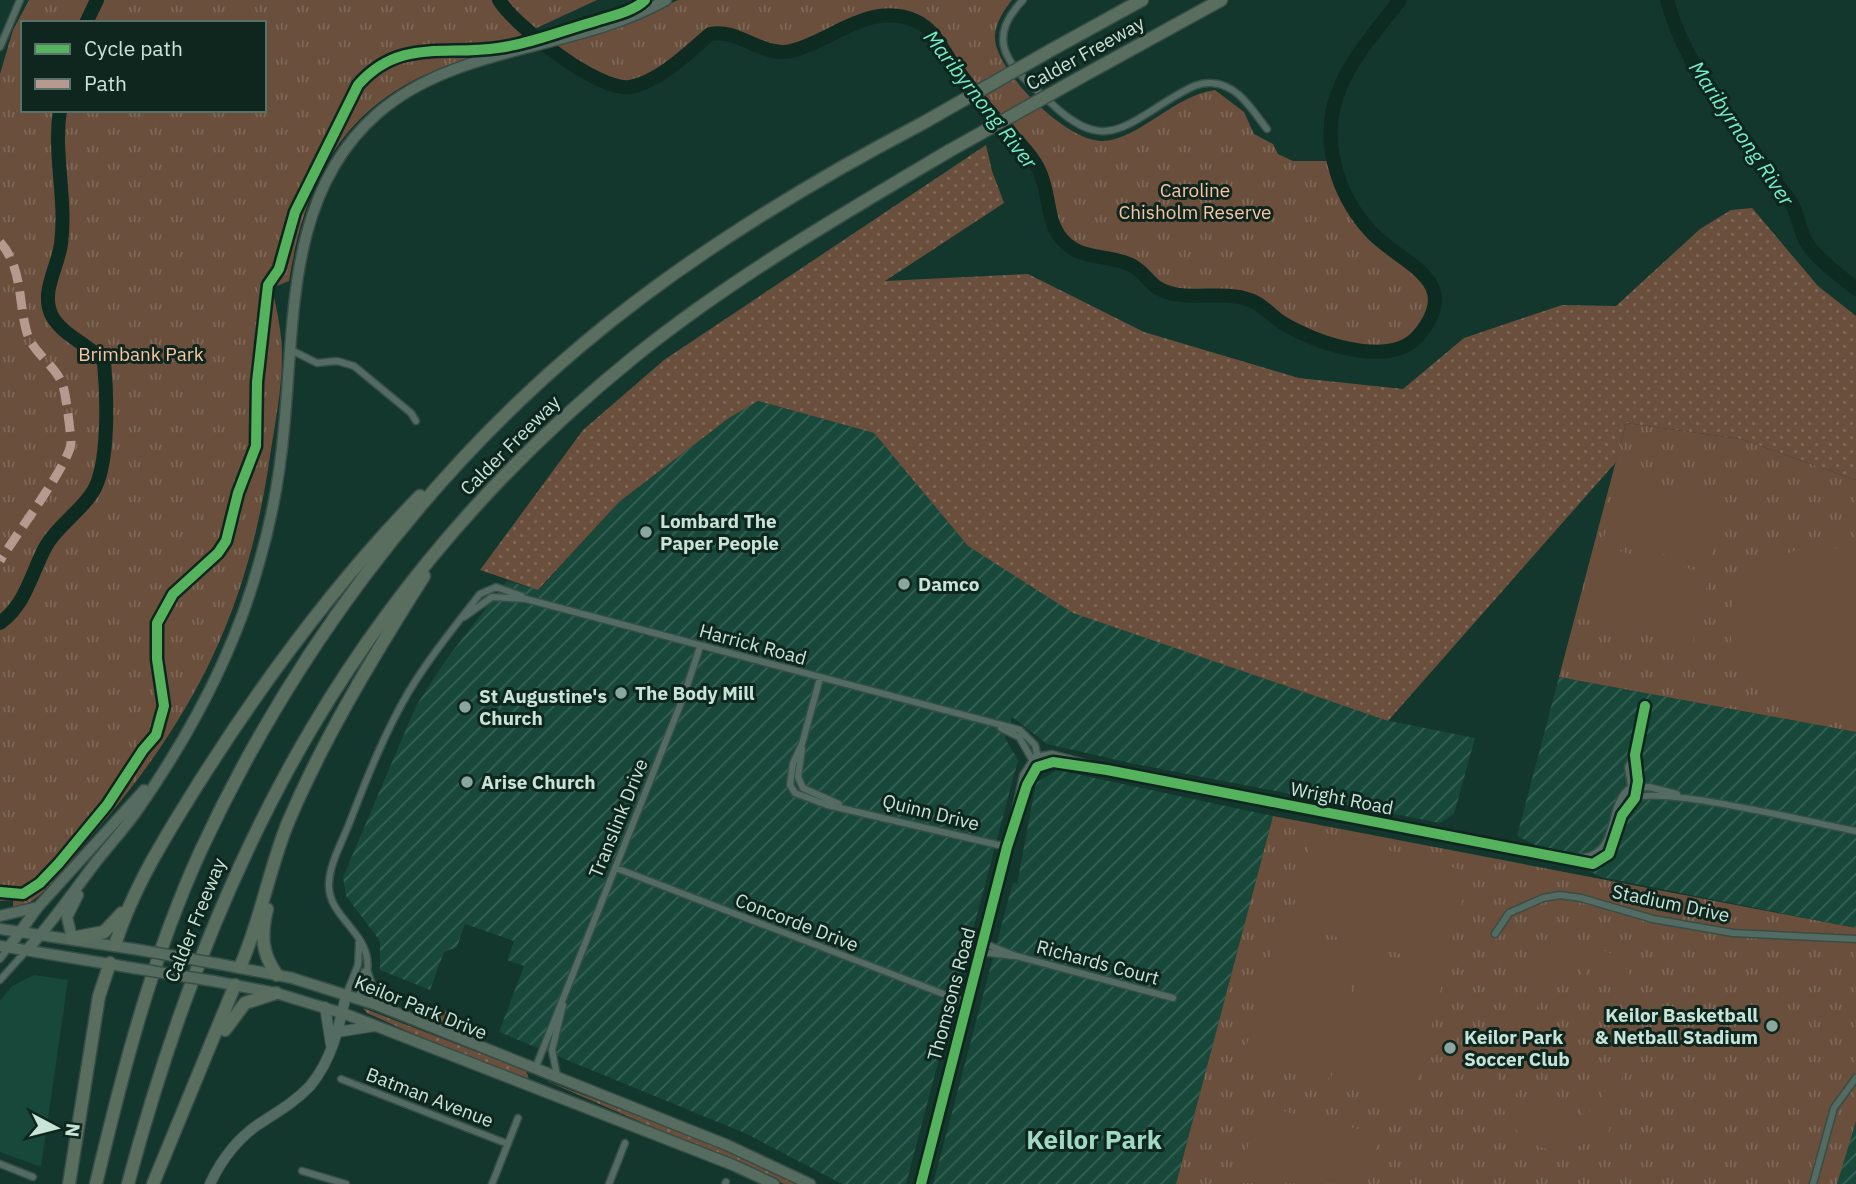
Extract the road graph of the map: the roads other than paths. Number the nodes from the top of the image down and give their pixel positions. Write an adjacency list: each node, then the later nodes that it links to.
1 (20, 0): 6 (street)
2 (666, 0): 9 (main road)
3 (1023, 0): 7 (street)
4 (1142, 0): 8 (highway, Calder Freeway, bridge)
5 (1221, 0): 11 (highway, Calder Freeway, bridge)
6 (0, 47)
7 (1267, 129)
8 (582, 345): 29 (highway); 62 (highway, Calder Freeway)
9 (291, 350): 10 (street); 15 (main road)
10 (416, 421)
11 (461, 521): 19 (highway); 78 (highway, Calder Freeway)
12 (700, 647): 13 (street, Harrick Road); 28 (street, Translink Drive); 37 (street, Harrick Road)
13 (820, 678): 16 (street, Harrick Road); 25 (street, Quinn Drive)
14 (1644, 706): 20 (street, Wright Road)
15 (174, 752): 26 (main road); 30 (main road)
16 (1035, 757): 17 (street); 18 (street, Wright Road); 23 (street, Thomsons Road)
17 (1040, 766): 18 (street, Wright Road); 23 (street, Thomsons Road)
18 (1107, 770): 27 (street, Wright Road)
19 (305, 785): 47 (highway); 49 (highway)
20 (1634, 787): 21 (street, Wright Road); 22 (street); 27 (street)
21 (1635, 798): 22 (street); 27 (street, Wright Road)
22 (1694, 800): 24 (street)
23 (1011, 831): 25 (street, Thomsons Road)
24 (1856, 831)
25 (1007, 848): 39 (street, Thomsons Road)
26 (100, 856): 34 (main road); 36 (main road)
27 (1570, 859)
28 (616, 868): 55 (street, Translink Drive); 56 (street, Concorde Drive)
29 (145, 876): 36 (highway); 40 (highway)
30 (38, 907): 31 (main road); 33 (main road)
31 (0, 916)
32 (0, 929): 33 (main road, Keilor Park Drive)
33 (20, 931): 34 (main road, Keilor Park Drive); 41 (main road)
34 (42, 934): 36 (main road, Keilor Park Drive); 42 (main road)
35 (1496, 934): 38 (street, Stadium Drive)
36 (72, 938): 40 (main road, Keilor Park Drive)
37 (358, 938): 48 (street, Harrick Road); 53 (street)
38 (1856, 939)
39 (983, 943): 43 (street, Thomsons Road); 44 (street, Richards Court)
40 (116, 946): 46 (main road); 47 (main road, Keilor Park Drive, bridge)
41 (4, 947): 42 (main road, Keilor Park Drive); 45 (street)
42 (27, 950): 46 (main road, Keilor Park Drive); 50 (street)
43 (981, 952): 44 (street, Richards Court); 56 (street, Thomsons Road)
44 (1016, 956): 54 (street, Richards Court)
45 (0, 959)
46 (110, 963): 51 (main road, Keilor Park Drive, bridge); 75 (highway)
47 (240, 967): 49 (main road, Keilor Park Drive); 51 (main road)
48 (366, 973): 53 (street); 57 (main road)
49 (277, 975): 53 (main road, Keilor Park Drive)
50 (0, 979)
51 (235, 985): 52 (main road, Keilor Park Drive); 68 (highway)
52 (276, 993): 58 (main road, Keilor Park Drive); 68 (highway)
53 (351, 997): 57 (main road, Keilor Park Drive); 59 (main road)
54 (1173, 998)
55 (564, 1000): 63 (street, Translink Drive); 66 (street, Translink Drive)
56 (967, 1003): 86 (street, Thomsons Road)
57 (377, 1005): 63 (main road, Keilor Park Drive)
58 (325, 1007): 59 (main road, Keilor Park Drive); 61 (main road)
59 (342, 1020): 60 (main road, Keilor Park Drive); 60 (main road); 61 (main road)
60 (375, 1026): 67 (main road, Keilor Park Drive)
61 (331, 1049): 80 (main road)
62 (125, 1062): 76 (highway); 77 (highway, Calder Freeway)
63 (535, 1069): 66 (main road, Keilor Park Drive); 67 (main road)
64 (1856, 1078): 87 (street)
65 (341, 1079): 71 (street, Batman Avenue)
66 (558, 1079): 85 (main road, Keilor Park Drive)
67 (528, 1085): 84 (main road, Keilor Park Drive)
68 (192, 1087): 79 (highway)
69 (518, 1118): 71 (street)
70 (625, 1143): 83 (street)
71 (508, 1144): 82 (street)
72 (0, 1164): 74 (street)
73 (302, 1171): 81 (street)
74 (33, 1177)
75 (69, 1184)
76 (90, 1184)
77 (96, 1184)
78 (128, 1184)
79 (153, 1184)
80 (210, 1184)
81 (346, 1184)
82 (492, 1184)
83 (610, 1184)
84 (774, 1184)
85 (810, 1184)
86 (919, 1184)
87 (1813, 1184)

